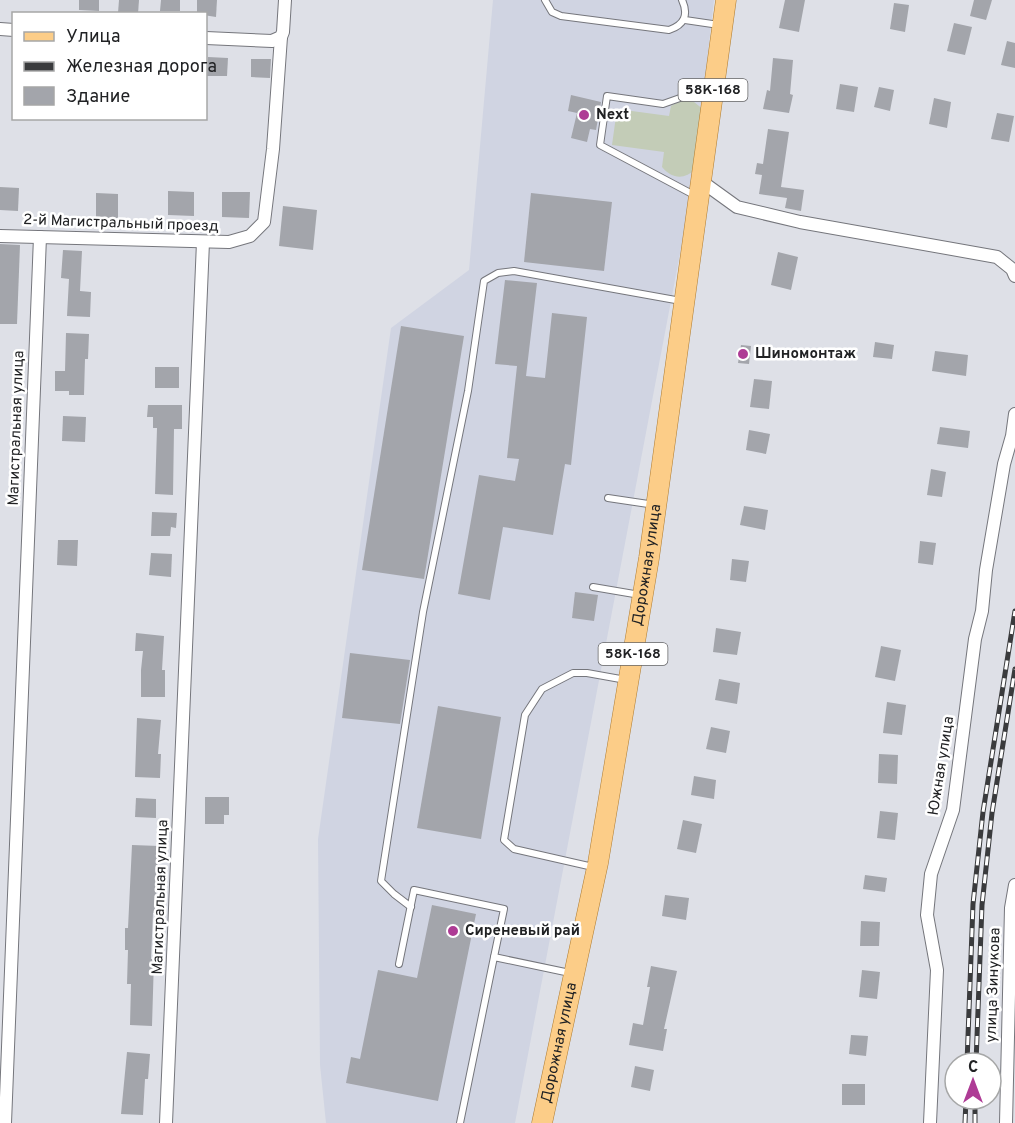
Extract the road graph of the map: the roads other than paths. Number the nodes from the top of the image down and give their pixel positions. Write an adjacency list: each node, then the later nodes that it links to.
1 (285, 0): 7 (street, 2-й Магистральный проезд)
2 (545, 0): 5 (lane)
3 (682, 0): 5 (lane)
4 (726, 0): 6 (main road, 58К-168)
5 (685, 20): 6 (lane)
6 (722, 26): 9 (main road, 58К-168)
7 (280, 37): 8 (street); 13 (street, 2-й Магистральный проезд)
8 (207, 38)
9 (714, 86): 10 (main road, 58К-168); 10 (lane)
10 (700, 189): 14 (street); 15 (main road, Дорожная улица / 58К-168)
11 (0, 236): 12 (street, 2-й Магистральный проезд)
12 (40, 237): 13 (street, 2-й Магистральный проезд); 28 (street, Магистральная улица)
13 (203, 242): 29 (street, Магистральная улица)
14 (1015, 276)
15 (684, 302): 18 (main road, Дорожная улица / 58К-168); 24 (lane)
16 (1015, 414): 32 (street, Южная улица)
17 (608, 498): 18 (lane)
18 (656, 505): 20 (main road, Дорожная улица / 58К-168)
19 (593, 587): 20 (lane)
20 (643, 595): 21 (main road, Дорожная улица / 58К-168)
21 (628, 680): 22 (main road, Дорожная улица / 58К-168); 22 (lane)
22 (597, 867): 27 (main road, Дорожная улица / 58К-168)
23 (1015, 885): 33 (street, улица Зинукова)
24 (411, 907): 25 (lane); 26 (lane)
25 (494, 957): 27 (lane); 30 (lane)
26 (399, 964)
27 (574, 973): 31 (main road, Дорожная улица / 58К-168)
28 (4, 1123)
29 (166, 1123)
30 (460, 1123)
31 (542, 1123)
32 (930, 1123)
33 (1006, 1123)

